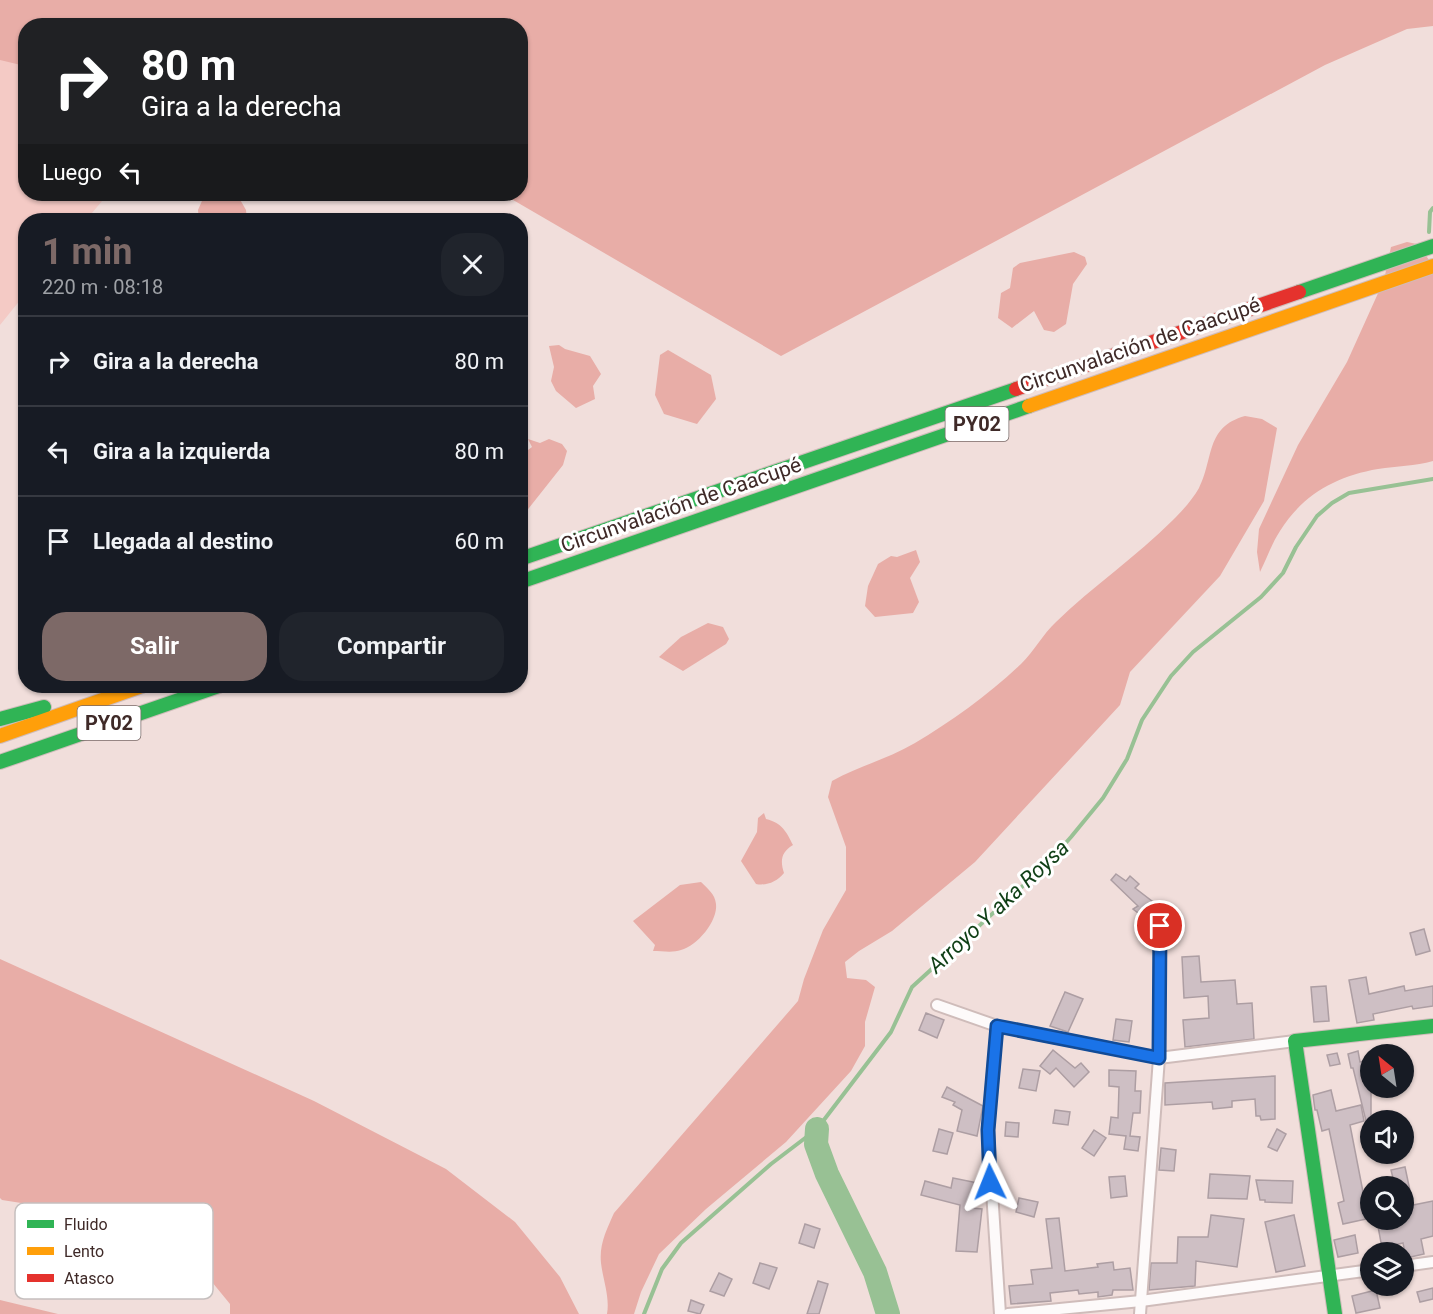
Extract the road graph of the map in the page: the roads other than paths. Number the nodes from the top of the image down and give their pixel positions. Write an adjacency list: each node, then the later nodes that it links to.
1 (1433, 246): 3 (main road, Circunvalación de Caacupé / PY02)
2 (1433, 266): 4 (main road, Circunvalación de Caacupé / PY02)
3 (528, 556)
4 (528, 579)
5 (95, 693): 8 (main road)
6 (122, 693): 9 (main road, PY02)
7 (199, 693): 10 (main road, PY02)
8 (0, 719)
9 (0, 736)
10 (0, 762)
11 (1160, 926): 16 (street)
12 (937, 1005): 13 (street)
13 (997, 1026): 16 (street); 22 (street)
14 (1433, 1026): 15 (main road)
15 (1295, 1041): 16 (street); 20 (main road)
16 (1159, 1058): 21 (street)
17 (1433, 1262): 18 (street)
18 (1414, 1265)
19 (1360, 1272): 20 (street)
20 (1330, 1276): 21 (street); 25 (main road)
21 (1141, 1301): 23 (street); 24 (street)
22 (1000, 1314)
23 (1008, 1314)
24 (1140, 1314)
25 (1335, 1314)

